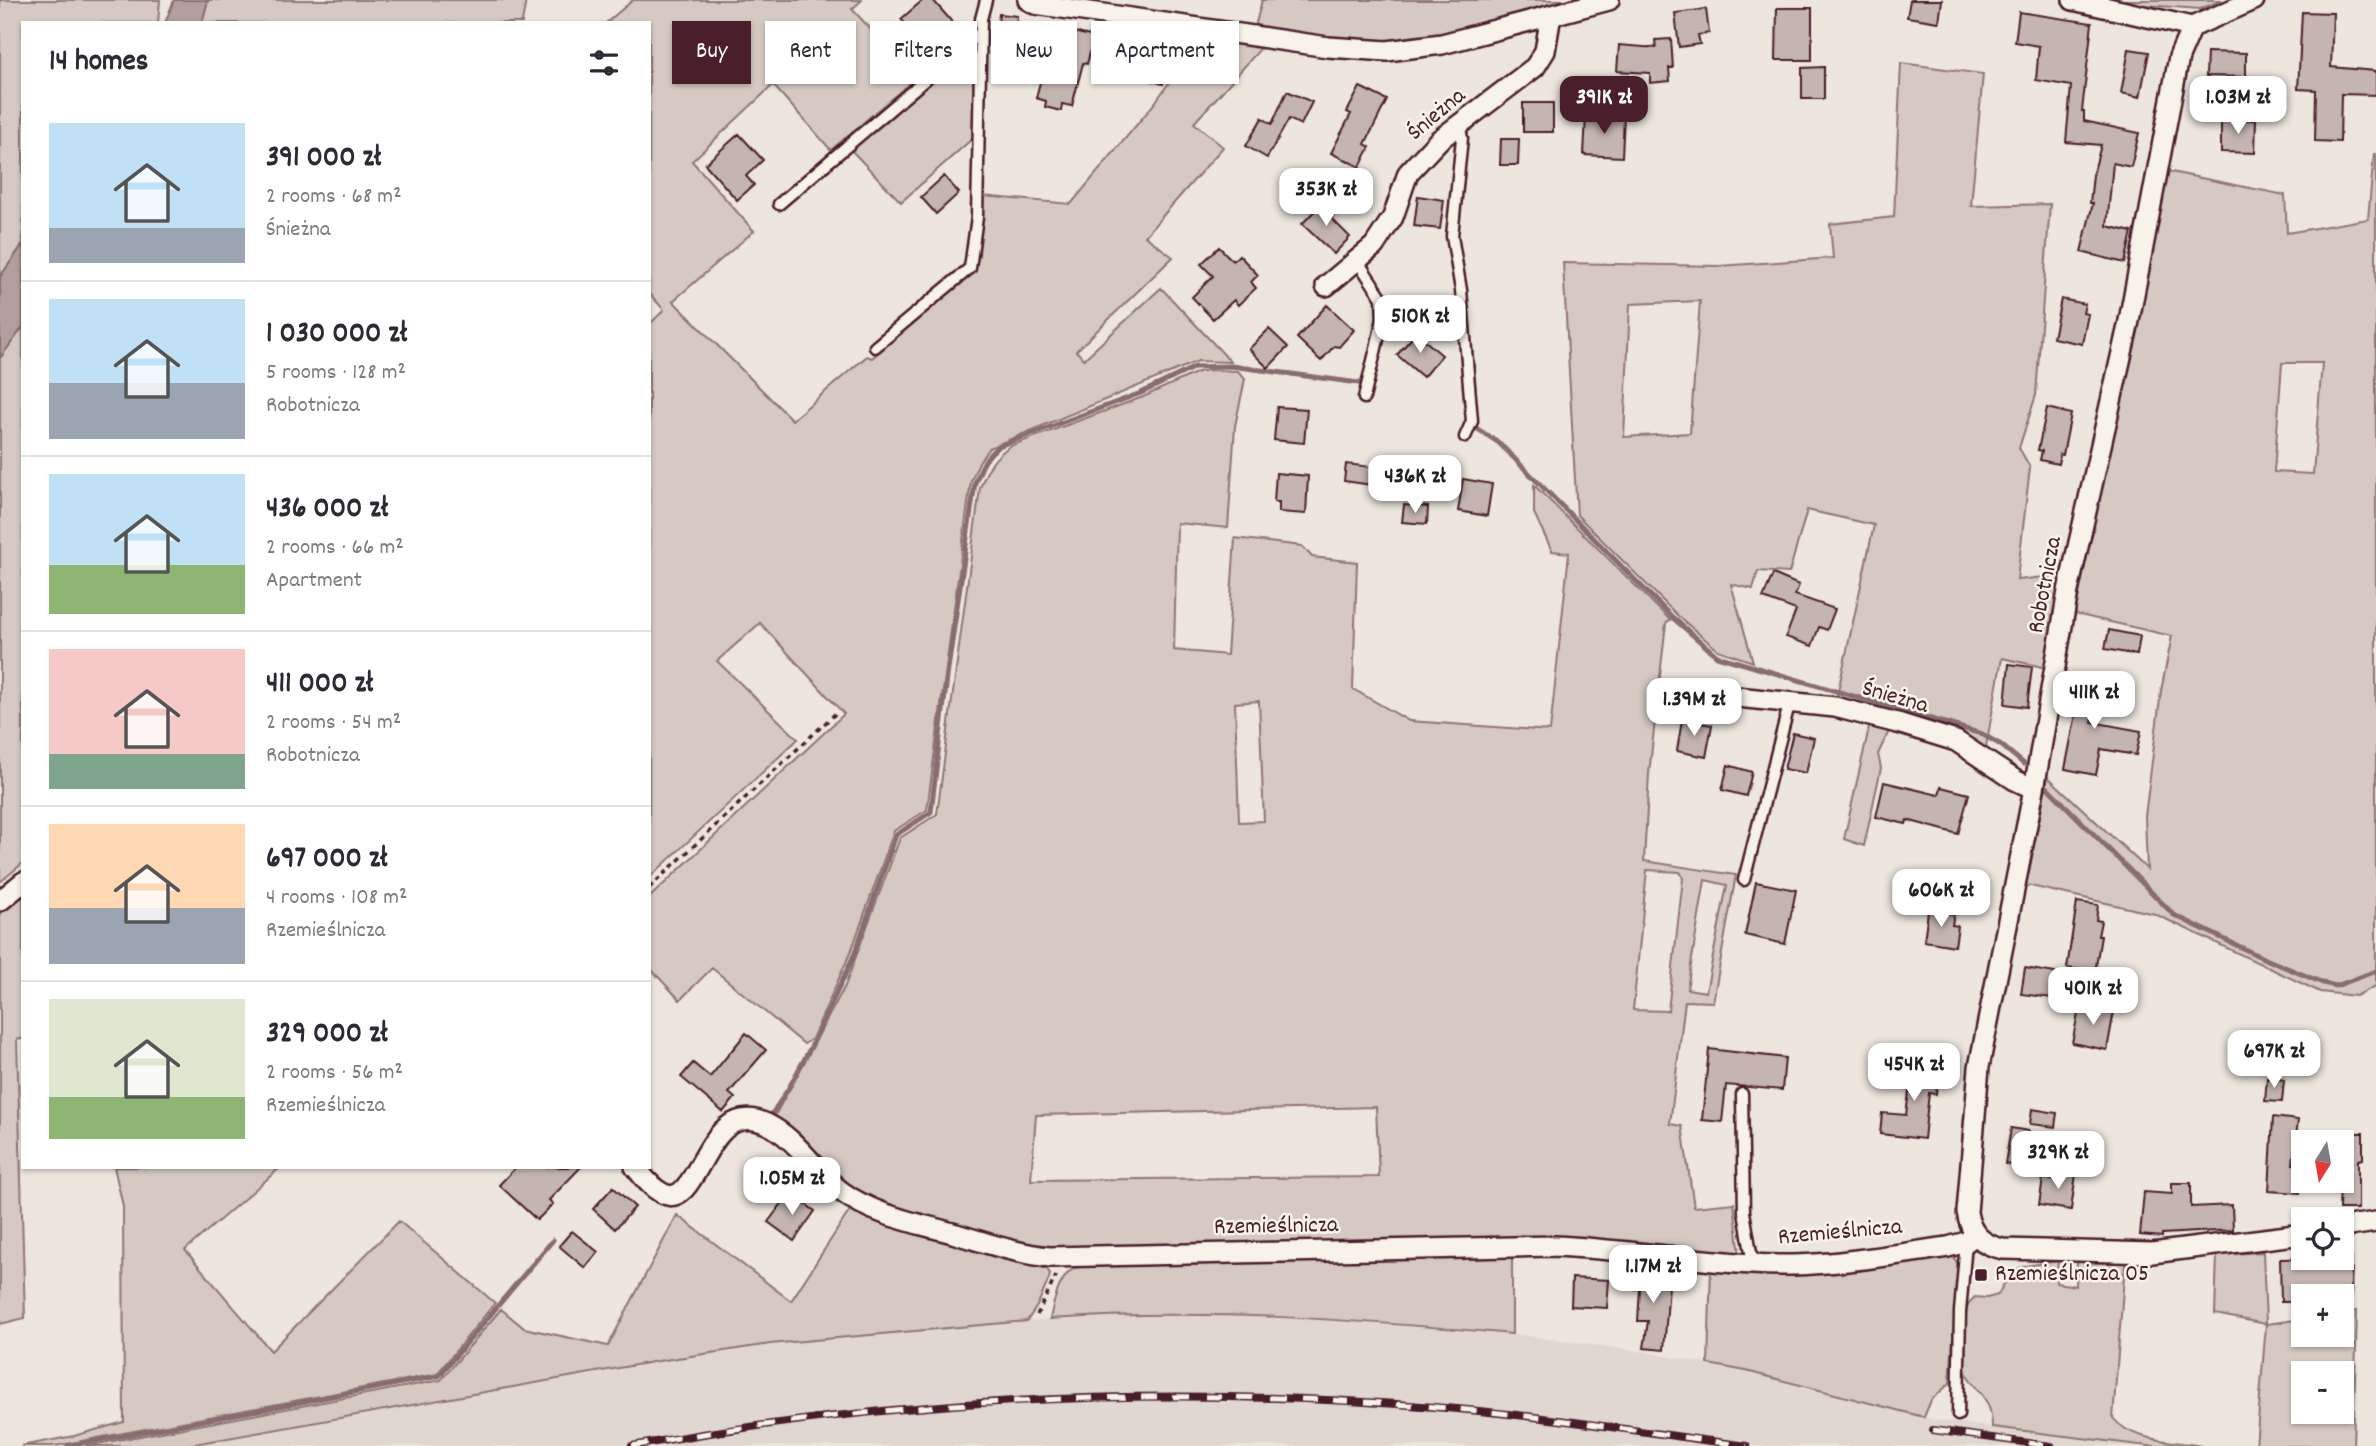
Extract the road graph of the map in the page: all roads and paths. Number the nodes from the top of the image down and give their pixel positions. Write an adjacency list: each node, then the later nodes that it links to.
1 (986, 0): 8 (lane)
2 (1028, 0): 6 (street)
3 (1609, 0): 6 (street)
4 (2073, 0): 7 (street)
5 (2254, 0): 7 (street)
6 (1551, 15): 9 (street, Śnieżna)
7 (2192, 27): 19 (street, Robotnicza)
8 (981, 33): 10 (lane); 13 (lane)
9 (1459, 125): 11 (street, Śnieżna); 15 (lane)
10 (779, 204)
11 (1357, 260): 12 (street, Śnieżna); 14 (lane)
12 (1326, 286)
13 (875, 347)
14 (1364, 398)
15 (1465, 437)
16 (1727, 696): 17 (street, Śnieżna)
17 (1790, 701): 19 (street, Śnieżna); 20 (lane)
18 (837, 712): 22 (path)
19 (2035, 789): 29 (street, Robotnicza)
20 (1744, 880)
21 (21, 884): 23 (street)
22 (651, 886)
23 (0, 901)
24 (1742, 1094): 31 (lane)
25 (642, 1175): 30 (street, Rzemieślnicza)
26 (2376, 1222): 27 (street)
27 (2354, 1225)
28 (2291, 1236): 29 (street)
29 (1973, 1238): 31 (street, Rzemieślnicza); 33 (lane)
30 (1062, 1257): 31 (street, Rzemieślnicza); 32 (path)
31 (1753, 1264)
32 (1037, 1315)
33 (1958, 1415)

